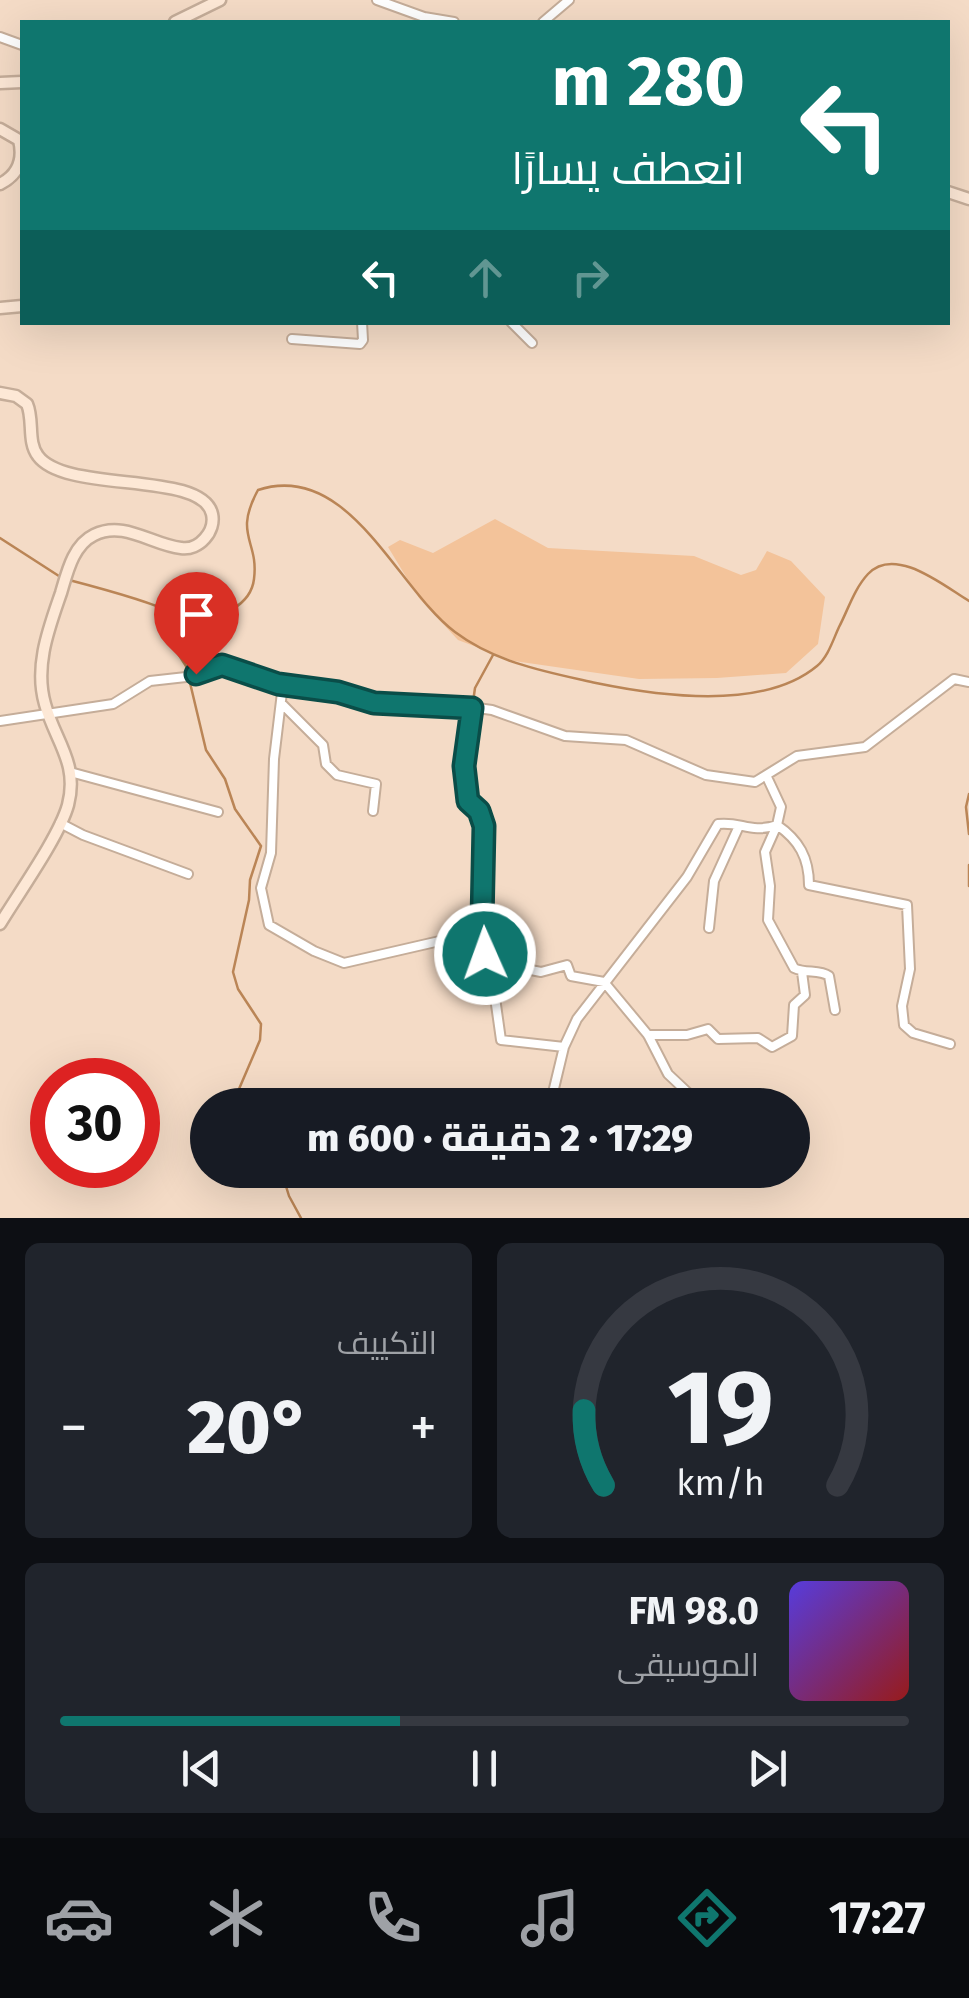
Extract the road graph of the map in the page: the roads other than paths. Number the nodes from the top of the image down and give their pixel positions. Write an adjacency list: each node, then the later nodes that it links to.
1 (220, 0): 4 (street)
2 (377, 0): 5 (street)
3 (569, 0): 6 (street)
4 (178, 20)
5 (442, 20)
6 (545, 20)
7 (0, 129): 8 (street)
8 (20, 145)
9 (20, 160): 10 (street)
10 (0, 184)
11 (362, 325): 13 (street)
12 (514, 325): 14 (street)
13 (292, 339)
14 (532, 343)
15 (0, 392): 20 (street)
16 (969, 682): 23 (street)
17 (283, 684): 18 (street); 19 (street); 20 (street)
18 (283, 704): 25 (street); 30 (street)
19 (472, 708): 23 (street); 30 (street)
20 (47, 712): 21 (street); 22 (street)
21 (0, 721)
22 (70, 772): 24 (street); 26 (street)
23 (766, 775): 27 (street)
24 (218, 812)
25 (373, 812)
26 (60, 823): 29 (street); 31 (street)
27 (777, 825): 28 (street); 34 (street); 38 (street)
28 (740, 826): 32 (street); 35 (street)
29 (188, 874)
30 (482, 921): 33 (street)
31 (0, 924)
32 (709, 928)
33 (490, 962): 35 (street); 39 (street)
34 (802, 972): 36 (street); 37 (street)
35 (604, 982): 37 (street); 39 (street)
36 (835, 1010)
37 (648, 1035): 41 (street)
38 (950, 1044)
39 (564, 1047): 40 (street)
40 (554, 1088)
41 (683, 1088)

